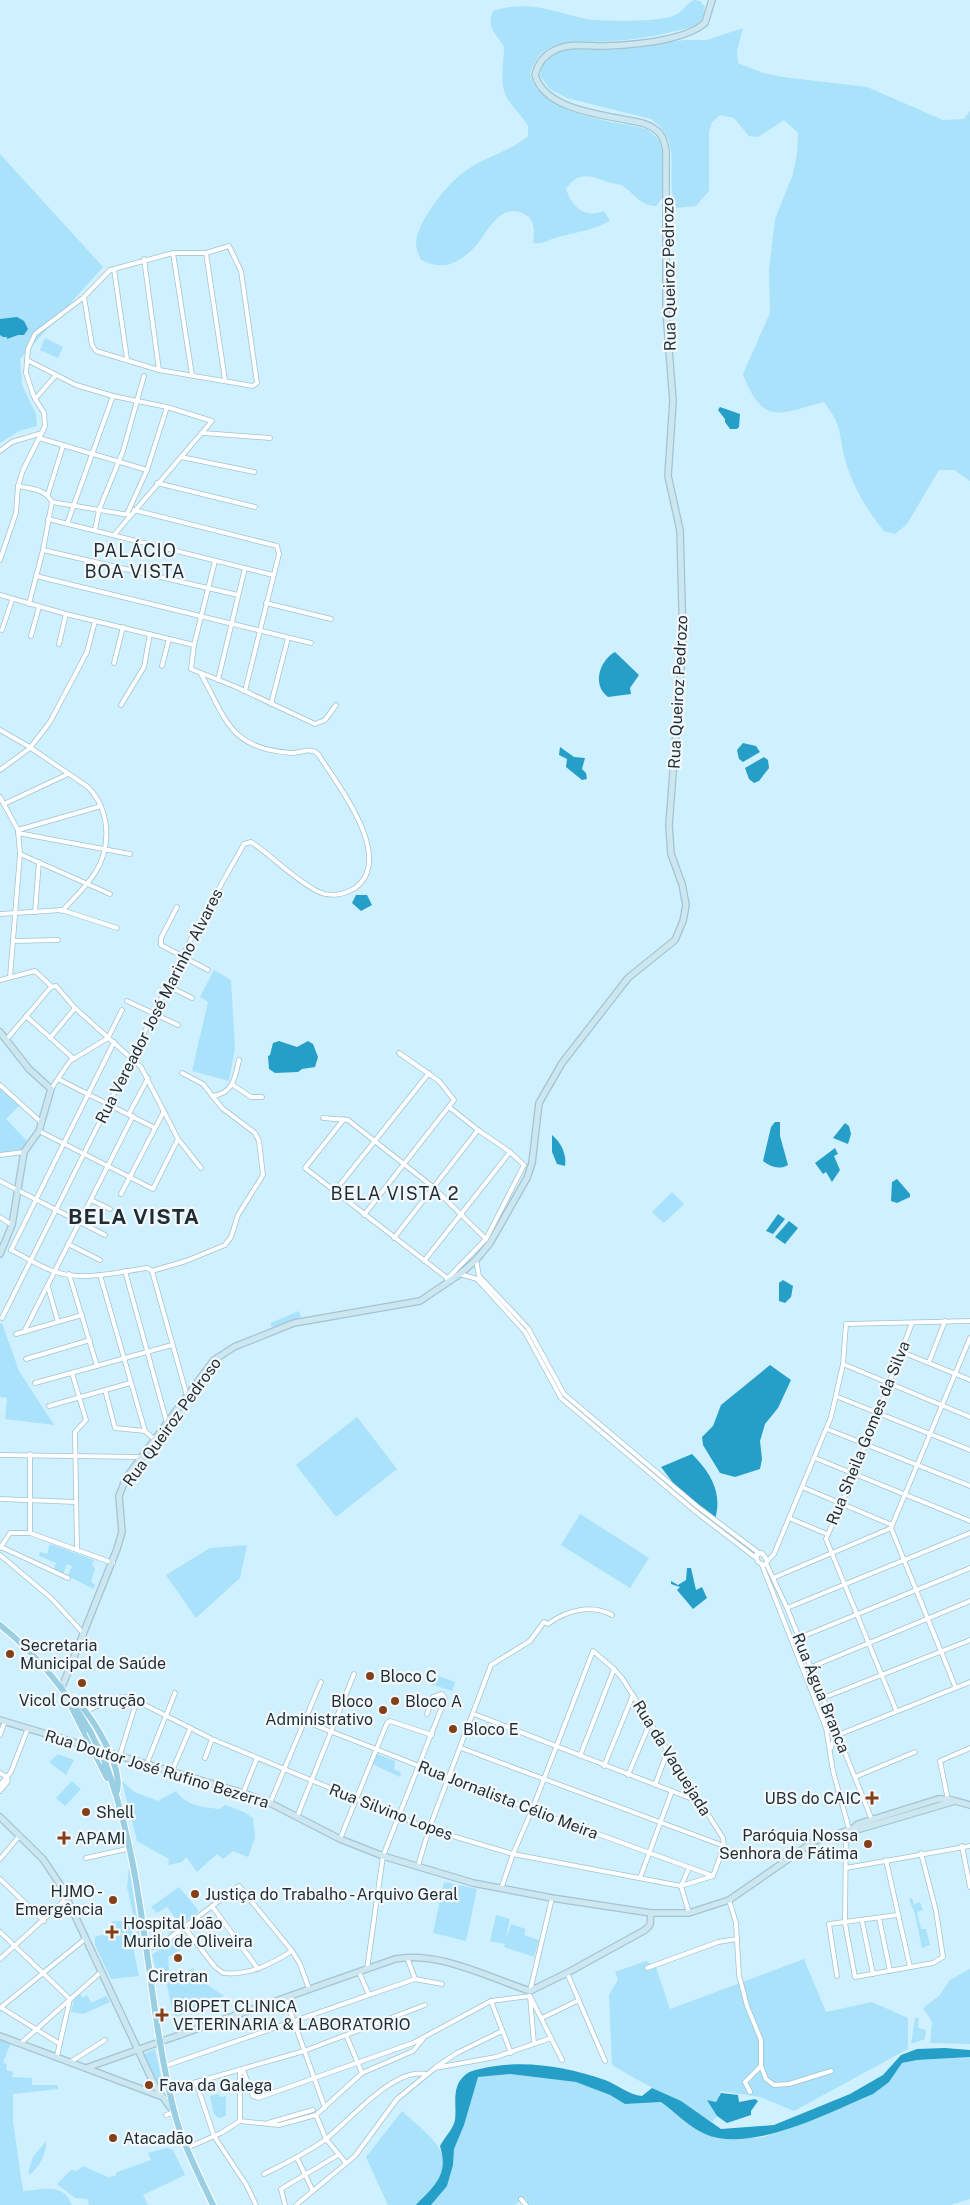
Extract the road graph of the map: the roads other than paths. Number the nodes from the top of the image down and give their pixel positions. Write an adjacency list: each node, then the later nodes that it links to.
1 (712, 0): 169 (street, Rua Queiroz Pedrozo)
2 (173, 253): 3 (street); 4 (street); 10 (street)
3 (206, 253): 13 (street); 13 (street)
4 (144, 259): 5 (street); 9 (street)
5 (114, 269): 6 (street); 7 (street)
6 (84, 297): 7 (street); 8 (street)
7 (127, 359): 9 (street)
8 (27, 360): 11 (street); 15 (street)
9 (159, 370): 10 (street)
10 (192, 374): 13 (street)
11 (56, 375): 14 (street); 15 (street)
12 (144, 376): 16 (street)
13 (225, 380)
14 (113, 396): 16 (street); 24 (street)
15 (35, 399): 18 (street)
16 (138, 401): 17 (street); 26 (street)
17 (166, 407): 19 (street); 27 (street)
18 (42, 434): 20 (street); 23 (street)
19 (203, 434): 21 (street); 25 (street)
20 (39, 438): 22 (street); 30 (street)
21 (270, 438)
22 (64, 446): 24 (street); 31 (street)
23 (0, 451)
24 (93, 454): 26 (street); 33 (street)
25 (181, 457): 28 (street); 29 (street)
26 (119, 462): 27 (street); 35 (street)
27 (148, 470): 37 (street)
28 (254, 472)
29 (157, 483): 34 (street); 36 (street)
30 (18, 486): 31 (street); 43 (street)
31 (48, 494): 32 (street)
32 (52, 502): 33 (street); 38 (street)
33 (73, 506): 35 (street); 39 (street)
34 (255, 507)
35 (99, 510): 37 (street); 40 (street)
36 (134, 510): 37 (street); 46 (street)
37 (128, 515): 41 (street)
38 (48, 519): 39 (street); 42 (street)
39 (67, 524): 40 (street)
40 (95, 530): 41 (street)
41 (114, 535): 44 (street)
42 (43, 550): 47 (street); 48 (street)
43 (0, 560)
44 (214, 561): 45 (street); 48 (street)
45 (245, 568): 46 (street); 50 (street)
46 (273, 575): 52 (street)
47 (36, 576): 53 (street); 56 (street)
48 (208, 588): 50 (street); 56 (street)
49 (0, 595): 51 (street)
50 (238, 595): 59 (street)
51 (12, 600): 53 (street); 61 (street)
52 (266, 603): 57 (street); 62 (street)
53 (29, 604): 54 (street)
54 (39, 607): 55 (street); 64 (street)
55 (66, 614): 58 (street); 68 (street)
56 (201, 616): 59 (street); 69 (street)
57 (331, 619)
58 (94, 621): 60 (street); 79 (street)
59 (231, 624): 62 (street); 73 (street)
60 (123, 627): 63 (street); 70 (street)
61 (2, 630)
62 (259, 631): 65 (street); 74 (street)
63 (150, 634): 66 (street); 76 (street)
64 (31, 636)
65 (288, 638): 67 (street); 75 (street)
66 (169, 639): 69 (street); 71 (street)
67 (311, 643)
68 (59, 644)
69 (194, 646): 72 (street)
70 (114, 663)
71 (162, 666)
72 (201, 674): 73 (street); 100 (street, Rua Vereador José Marinho Alvares)
73 (218, 680): 74 (street)
74 (244, 691): 75 (street)
75 (271, 704): 77 (street)
76 (121, 705)
77 (336, 705)
78 (0, 730): 79 (street)
79 (30, 748): 80 (street); 81 (street)
80 (0, 770)
81 (68, 774): 83 (street); 84 (street)
82 (0, 797): 83 (street)
83 (4, 804): 85 (street)
84 (101, 806): 85 (street); 86 (street)
85 (18, 831): 86 (street); 87 (street)
86 (105, 848): 88 (street); 90 (street)
87 (20, 854): 89 (street); 96 (street)
88 (130, 854)
89 (39, 862): 90 (street); 94 (street)
90 (87, 883): 91 (street); 93 (street)
91 (110, 894)
92 (176, 906): 100 (street)
93 (62, 910): 94 (street); 97 (street)
94 (35, 912): 96 (street)
95 (0, 914): 96 (street)
96 (15, 914): 99 (street)
97 (116, 928)
98 (58, 940): 99 (street)
99 (13, 942): 102 (street)
100 (183, 957): 101 (street); 105 (street, Rua Vereador José Marinho Alvares)
101 (208, 970)
102 (10, 977): 103 (street); 104 (street)
103 (0, 980)
104 (50, 985)
105 (168, 986): 106 (street); 110 (street, Rua Vereador José Marinho Alvares)
106 (192, 998)
107 (127, 1001): 110 (street)
108 (75, 1008): 111 (street); 114 (street); 115 (street)
109 (122, 1010): 115 (street)
110 (155, 1014): 112 (street); 119 (street, Rua Vereador José Marinho Alvares)
111 (26, 1016): 114 (street); 116 (street)
112 (178, 1025)
113 (0, 1032): 116 (street)
114 (50, 1038): 120 (street)
115 (108, 1038): 117 (street); 120 (street)
116 (6, 1040): 128 (street)
117 (114, 1042): 119 (street); 129 (street)
118 (399, 1053): 123 (street)
119 (132, 1057): 124 (street); 132 (street, Rua Vereador José Marinho Alvares)
120 (74, 1058): 125 (street)
121 (239, 1060): 127 (street)
122 (182, 1073): 130 (street)
123 (430, 1073): 133 (street); 143 (street)
124 (148, 1078): 134 (street); 135 (street)
125 (60, 1080): 128 (street); 129 (street)
126 (0, 1085): 138 (street)
127 (233, 1085): 130 (street); 131 (street)
128 (51, 1089): 138 (street)
129 (87, 1093): 132 (street); 144 (street)
130 (212, 1096): 177 (street)
131 (262, 1097)
132 (110, 1104): 135 (street); 148 (street, Rua Vereador José Marinho Alvares)
133 (449, 1107): 140 (street); 149 (street)
134 (164, 1111): 139 (street); 142 (street)
135 (131, 1115): 139 (street); 150 (street)
136 (323, 1118): 137 (street)
137 (344, 1119): 143 (street); 156 (street)
138 (42, 1123): 141 (street)
139 (155, 1128): 152 (street)
140 (478, 1130): 146 (street); 154 (street)
141 (39, 1132): 144 (street); 145 (street)
142 (178, 1139): 151 (street); 152 (street)
143 (374, 1140): 149 (street); 156 (street)
144 (63, 1144): 148 (street); 158 (street)
145 (24, 1152): 147 (street); 155 (street)
146 (510, 1152): 162 (street); 169 (street)
147 (0, 1155)
148 (85, 1155): 150 (street); 161 (street, Rua Vereador José Marinho Alvares)
149 (404, 1163): 154 (street); 163 (street)
150 (108, 1167): 152 (street); 159 (street)
151 (201, 1168)
152 (130, 1177): 157 (street)
153 (0, 1181): 155 (street)
154 (433, 1187): 162 (street); 168 (street)
155 (18, 1192): 158 (street); 166 (street)
156 (334, 1192): 163 (street)
157 (121, 1194)
158 (35, 1200): 161 (street); 175 (street)
159 (91, 1200): 160 (street); 165 (street)
160 (110, 1209)
161 (57, 1210): 165 (street); 175 (street, Rua Vereador José Marinho Alvares)
162 (461, 1214): 169 (street); 173 (street)
163 (364, 1215): 168 (street)
164 (0, 1217): 166 (street)
165 (80, 1222): 167 (street); 170 (street)
166 (12, 1225): 171 (street)
167 (105, 1235)
168 (394, 1238): 173 (street)
169 (488, 1241): 174 (street, Rua Queiroz Pedroso); 182 (street)
170 (68, 1244): 172 (street); 178 (street)
171 (0, 1254)
172 (100, 1260)
173 (424, 1260): 182 (street)
174 (476, 1260): 180 (street, Rua Queiroz Pedroso); 245 (street)
175 (32, 1261): 178 (street); 185 (street, Rua Vereador José Marinho Alvares)
176 (125, 1271): 177 (street); 181 (street); 195 (street)
177 (152, 1271): 194 (street)
178 (55, 1272): 179 (street); 183 (street)
179 (69, 1274): 181 (street); 184 (street)
180 (460, 1274): 182 (street, Rua Queiroz Pedroso); 248 (street)
181 (100, 1276): 198 (street)
182 (449, 1280): 209 (street, Rua Queiroz Pedroso)
183 (48, 1287): 188 (street); 190 (street)
184 (82, 1315): 188 (street); 192 (street)
185 (2, 1318)
186 (970, 1320): 187 (street)
187 (945, 1321): 189 (street); 199 (street)
188 (58, 1322): 190 (street)
189 (912, 1323): 196 (street, Rua Sheila Gomes da Silva); 200 (street)
190 (24, 1332): 191 (street)
191 (16, 1334)
192 (90, 1340): 197 (street); 201 (street)
193 (969, 1341): 203 (street)
194 (172, 1345): 195 (street); 209 (street)
195 (148, 1352): 198 (street); 216 (street)
196 (902, 1352): 199 (street); 205 (street, Rua Sheila Gomes da Silva)
197 (26, 1359)
198 (123, 1359): 201 (street); 207 (street)
199 (929, 1362): 203 (street)
200 (843, 1364): 205 (street); 210 (street)
201 (97, 1366): 202 (street)
202 (72, 1373): 206 (street); 211 (street)
203 (956, 1374): 204 (street); 212 (street)
204 (970, 1380)
205 (889, 1382): 212 (street); 214 (street, Rua Sheila Gomes da Silva)
206 (35, 1383)
207 (130, 1383): 208 (street); 218 (street)
208 (105, 1390): 211 (street); 218 (street)
209 (187, 1396): 216 (street, Rua Queiroz Pedroso)
210 (838, 1397): 214 (street); 217 (street)
211 (79, 1398): 213 (street); 224 (street)
212 (943, 1404): 215 (street); 219 (street)
213 (49, 1406)
214 (878, 1414): 219 (street); 221 (street, Rua Sheila Gomes da Silva)
215 (970, 1417)
216 (167, 1424): 220 (street, Rua Queiroz Pedroso)
217 (828, 1429): 221 (street); 227 (street)
218 (144, 1431): 220 (street)
219 (930, 1435): 222 (street); 228 (street)
220 (155, 1440): 226 (street, Rua Queiroz Pedroso)
221 (866, 1444): 228 (street); 229 (street, Rua Sheila Gomes da Silva)
222 (970, 1450)
223 (30, 1454): 224 (street); 225 (street); 234 (street)
224 (76, 1454): 226 (street); 235 (street)
225 (0, 1455)
226 (143, 1456): 251 (street, Rua Queiroz Pedroso)
227 (814, 1458): 229 (street); 231 (street)
228 (918, 1465): 230 (street); 232 (street)
229 (854, 1474): 232 (street); 236 (street, Rua Sheila Gomes da Silva)
230 (970, 1486)
231 (802, 1487): 236 (street); 237 (street)
232 (906, 1495): 238 (street); 239 (street)
233 (0, 1499): 234 (street)
234 (31, 1501): 235 (street); 241 (street)
235 (76, 1502): 244 (street)
236 (841, 1503): 239 (street); 242 (street, Rua Sheila Gomes da Silva)
237 (789, 1518): 242 (street); 250 (street)
238 (970, 1521)
239 (891, 1526): 246 (street); 249 (street)
240 (970, 1532): 249 (street)
241 (30, 1533): 243 (street); 244 (street)
242 (827, 1534): 246 (street, Rua Sheila Gomes da Silva)
243 (0, 1547): 253 (street)
244 (77, 1550): 251 (street)
245 (758, 1553): 248 (street); 250 (street)
246 (832, 1554): 254 (street); 255 (street, Rua Sheila Gomes da Silva)
247 (0, 1555): 263 (street)
248 (756, 1558): 250 (street)
249 (904, 1558): 255 (street); 256 (street)
250 (765, 1562): 254 (street, Rua Água Branca); 270 (street)
251 (112, 1563): 263 (street, Rua Queiroz Pedroso)
252 (970, 1568): 256 (street)
253 (68, 1578)
254 (773, 1578): 258 (street, Rua Água Branca)
255 (845, 1584): 258 (street); 259 (street, Rua Sheila Gomes da Silva)
256 (916, 1590): 259 (street); 261 (street)
257 (970, 1601): 261 (street)
258 (787, 1608): 264 (street, Rua Água Branca)
259 (858, 1613): 264 (street); 266 (street, Rua Sheila Gomes da Silva)
260 (612, 1615): 285 (street)
261 (927, 1619): 266 (street); 267 (street)
262 (0, 1625): 276 (main road)
263 (84, 1634): 276 (street, Rua Queiroz Pedroso)
264 (799, 1638): 268 (street, Rua Água Branca)
265 (970, 1640): 267 (street)
266 (870, 1643): 268 (street); 272 (street, Rua Sheila Gomes da Silva)
267 (940, 1651): 272 (street); 275 (street)
268 (811, 1667): 270 (street); 280 (street, Rua Água Branca)
269 (614, 1668): 279 (street, Rua da Vaquejada); 297 (street, Rua da Vaquejada); 307 (street)
270 (804, 1670): 303 (street)
271 (354, 1674): 292 (street)
272 (882, 1675): 280 (street); 282 (street, Rua Sheila Gomes da Silva)
273 (321, 1682): 288 (street)
274 (970, 1682): 275 (street)
275 (954, 1686): 282 (street)
276 (62, 1687): 277 (main road)
277 (67, 1693): 283 (main road); 298 (main road); 326 (main road, bridge)
278 (175, 1693): 286 (street)
279 (633, 1695): 289 (street, Rua da Vaquejada); 312 (street)
280 (823, 1698): 293 (street, Rua Água Branca)
281 (137, 1700): 283 (street, Rua Silvino Lopes); 286 (street, Rua Silvino Lopes); 306 (street)
282 (896, 1710): 293 (street)
283 (86, 1711): 304 (main road)
284 (427, 1714): 294 (street)
285 (474, 1714): 297 (street); 299 (street)
286 (166, 1717): 291 (street, Rua Silvino Lopes); 310 (street)
287 (2, 1720): 290 (street, Rua Doutor José Rufino Bezerra); 295 (street)
288 (304, 1721): 292 (street, Rua Jornalista Célio Meira); 313 (street)
289 (650, 1723): 302 (street, Rua da Vaquejada); 316 (street)
290 (28, 1728): 298 (street, Rua Doutor José Rufino Bezerra); 317 (street)
291 (190, 1729): 296 (street, Rua Silvino Lopes); 314 (street)
292 (332, 1732): 301 (street, Rua Jornalista Célio Meira); 321 (street)
293 (837, 1733): 303 (street); 318 (street, Rua Água Branca)
294 (432, 1735): 301 (street); 311 (street)
295 (0, 1736)
296 (212, 1739): 308 (street); 309 (street, Rua Silvino Lopes)
297 (557, 1746): 307 (street); 320 (street)
298 (92, 1747): 304 (street, Rua Doutor José Rufino Bezerra); 330 (main road)
299 (462, 1748): 319 (street); 320 (street)
300 (970, 1748): 329 (street)
301 (376, 1749): 311 (street, Rua Jornalista Célio Meira); 328 (street)
302 (668, 1750): 323 (street); 331 (street, Rua da Vaquejada)
303 (831, 1750): 341 (street)
304 (108, 1751): 306 (street, Rua Doutor José Rufino Bezerra); 326 (main road)
305 (915, 1752): 318 (street)
306 (120, 1755): 310 (street, Rua Doutor José Rufino Bezerra)
307 (580, 1756): 312 (street)
308 (205, 1758)
309 (257, 1758): 313 (street, Rua Silvino Lopes); 327 (street)
310 (147, 1763): 314 (street, Rua Doutor José Rufino Bezerra)
311 (420, 1766): 319 (street, Rua Jornalista Célio Meira); 337 (street)
312 (604, 1766): 316 (street)
313 (285, 1769): 321 (street, Rua Silvino Lopes); 332 (street)
314 (172, 1771): 327 (street, Rua Doutor José Rufino Bezerra)
315 (0, 1773): 317 (street)
316 (628, 1775): 323 (street)
317 (7, 1777): 322 (street); 324 (street)
318 (855, 1777): 339 (street, Rua Água Branca)
319 (449, 1778): 334 (street, Rua Jornalista Célio Meira); 340 (street)
320 (544, 1778): 334 (street); 338 (street)
321 (312, 1782): 328 (street, Rua Silvino Lopes); 336 (street)
322 (0, 1784)
323 (655, 1785): 325 (street)
324 (0, 1791)
325 (672, 1791): 331 (street); 338 (street)
326 (116, 1792): 330 (main road)
327 (243, 1793): 332 (street, Rua Doutor José Rufino Bezerra)
328 (356, 1800): 337 (street, Rua Silvino Lopes); 343 (street)
329 (948, 1801): 333 (street); 339 (street, Rua Doutor José Rufino Bezerra)
330 (119, 1802): 347 (main road)
331 (700, 1802): 344 (street, Rua da Vaquejada)
332 (270, 1803): 336 (street, Rua Doutor José Rufino Bezerra)
333 (970, 1805)
334 (532, 1810): 349 (street); 350 (street, Rua Jornalista Célio Meira)
335 (0, 1817): 342 (street)
336 (297, 1817): 343 (street, Rua Doutor José Rufino Bezerra)
337 (399, 1817): 340 (street, Rua Silvino Lopes); 351 (street)
338 (660, 1822): 344 (street); 350 (street)
339 (872, 1822): 341 (street, Rua Doutor José Rufino Bezerra)
340 (429, 1829): 349 (street, Rua Silvino Lopes); 355 (street)
341 (849, 1829): 357 (street); 366 (street, Rua Doutor José Rufino Bezerra)
342 (20, 1835): 352 (street); 364 (street)
343 (340, 1840): 351 (street, Rua Doutor José Rufino Bezerra)
344 (724, 1846): 358 (street)
345 (962, 1846): 346 (street); 348 (street); 362 (street)
346 (970, 1846)
347 (131, 1848): 353 (street); 380 (main road)
348 (921, 1853): 354 (street); 384 (street)
349 (513, 1854): 359 (street, Rua Silvino Lopes); 363 (street)
350 (648, 1854): 356 (street, Rua Jornalista Célio Meira); 359 (street)
351 (384, 1856): 355 (street, Rua Doutor José Rufino Bezerra); 387 (street)
352 (0, 1858)
353 (86, 1858)
354 (886, 1860): 357 (street); 370 (street)
355 (418, 1866): 363 (street, Rua Doutor José Rufino Bezerra)
356 (688, 1868): 358 (street, Rua Jornalista Célio Meira); 361 (street)
357 (846, 1868): 374 (street)
358 (713, 1876): 361 (street, Rua Silvino Lopes)
359 (640, 1878): 361 (street, Rua Silvino Lopes)
360 (0, 1879): 372 (street)
361 (681, 1886): 369 (street)
362 (970, 1887)
363 (502, 1888): 365 (street, Rua Doutor José Rufino Bezerra)
364 (67, 1898): 372 (street); 377 (street)
365 (552, 1898): 368 (street, Rua Doutor José Rufino Bezerra); 398 (street)
366 (729, 1900): 369 (street, Rua Doutor José Rufino Bezerra); 378 (street)
367 (212, 1906): 375 (street); 381 (street); 386 (street)
368 (651, 1913): 369 (street, Rua Doutor José Rufino Bezerra); 392 (street)
369 (689, 1913)
370 (897, 1915): 371 (street); 384 (street)
371 (879, 1918): 373 (street); 391 (street)
372 (44, 1921): 379 (street)
373 (862, 1921): 374 (street); 393 (street)
374 (845, 1923): 393 (street); 394 (street)
375 (184, 1927): 380 (street); 386 (street)
376 (0, 1932): 379 (street)
377 (85, 1939): 388 (street); 389 (street)
378 (737, 1939): 385 (street); 428 (street)
379 (15, 1946): 383 (street); 388 (street)
380 (147, 1948): 415 (main road)
381 (292, 1951): 386 (street); 397 (street)
382 (407, 1957): 387 (street); 395 (street); 398 (street)
383 (0, 1959)
384 (910, 1967): 391 (street)
385 (647, 1968)
386 (258, 1969)
387 (368, 1969): 390 (street)
388 (42, 1972): 401 (street); 405 (street)
389 (101, 1972): 401 (street); 419 (street)
390 (359, 1972): 397 (street); 399 (street)
391 (890, 1972): 393 (street)
392 (567, 1974): 398 (street); 402 (street)
393 (873, 1974)
394 (837, 1976)
395 (415, 1979): 396 (street); 399 (street)
396 (442, 1984)
397 (309, 1989): 400 (street)
398 (530, 1993): 403 (street); 406 (street); 418 (street)
399 (369, 1995): 407 (street)
400 (285, 1998): 407 (street); 415 (street)
401 (70, 1999): 408 (street); 417 (street)
402 (579, 2000): 406 (street); 426 (street)
403 (491, 2001): 409 (street); 412 (street)
404 (425, 2005): 410 (street)
405 (0, 2007): 408 (street)
406 (542, 2018): 413 (street)
407 (294, 2021): 420 (street); 427 (street)
408 (36, 2029): 416 (street); 417 (street)
409 (502, 2031): 421 (street); 430 (street)
410 (346, 2035): 420 (street); 425 (street)
411 (0, 2036): 416 (street)
412 (425, 2038): 425 (street); 433 (street)
413 (551, 2038): 418 (street); 423 (street)
414 (105, 2040): 424 (street)
415 (159, 2040): 419 (street); 427 (main road); 442 (main road)
416 (21, 2043): 422 (street)
417 (60, 2044): 422 (street)
418 (534, 2044): 421 (street)
419 (137, 2048): 429 (street); 439 (street)
420 (304, 2051): 431 (street); 435 (street)
421 (511, 2053): 430 (street)
422 (57, 2056): 424 (street)
423 (562, 2060)
424 (72, 2061): 429 (street)
425 (357, 2062): 433 (street); 435 (street)
426 (605, 2062)
427 (165, 2066): 437 (main road)
428 (761, 2066): 432 (street); 438 (street)
429 (86, 2068): 439 (street)
430 (435, 2068): 434 (street)
431 (241, 2070): 435 (street); 436 (street); 444 (street)
432 (831, 2071)
433 (362, 2073): 440 (street)
434 (426, 2075): 447 (street); 451 (street)
435 (313, 2078): 440 (street)
436 (196, 2082): 437 (street); 446 (street)
437 (169, 2090): 448 (main road)
438 (750, 2092)
439 (160, 2096): 442 (street)
440 (325, 2108): 443 (street)
441 (314, 2110): 445 (street)
442 (169, 2113): 456 (main road)
443 (316, 2115): 445 (street); 447 (street)
444 (240, 2121): 445 (street); 446 (street)
445 (262, 2125)
446 (214, 2136): 448 (street); 457 (street)
447 (326, 2138): 449 (street); 450 (street)
448 (187, 2148): 456 (main road)
449 (338, 2155): 451 (street); 453 (street)
450 (297, 2158): 452 (street); 453 (street)
451 (346, 2164): 454 (street)
452 (264, 2174)
453 (305, 2175): 454 (street); 458 (street)
454 (313, 2191): 459 (street)
455 (521, 2199): 460 (street)
456 (211, 2205)
457 (256, 2205)
458 (284, 2205)
459 (296, 2205)
460 (526, 2205)

